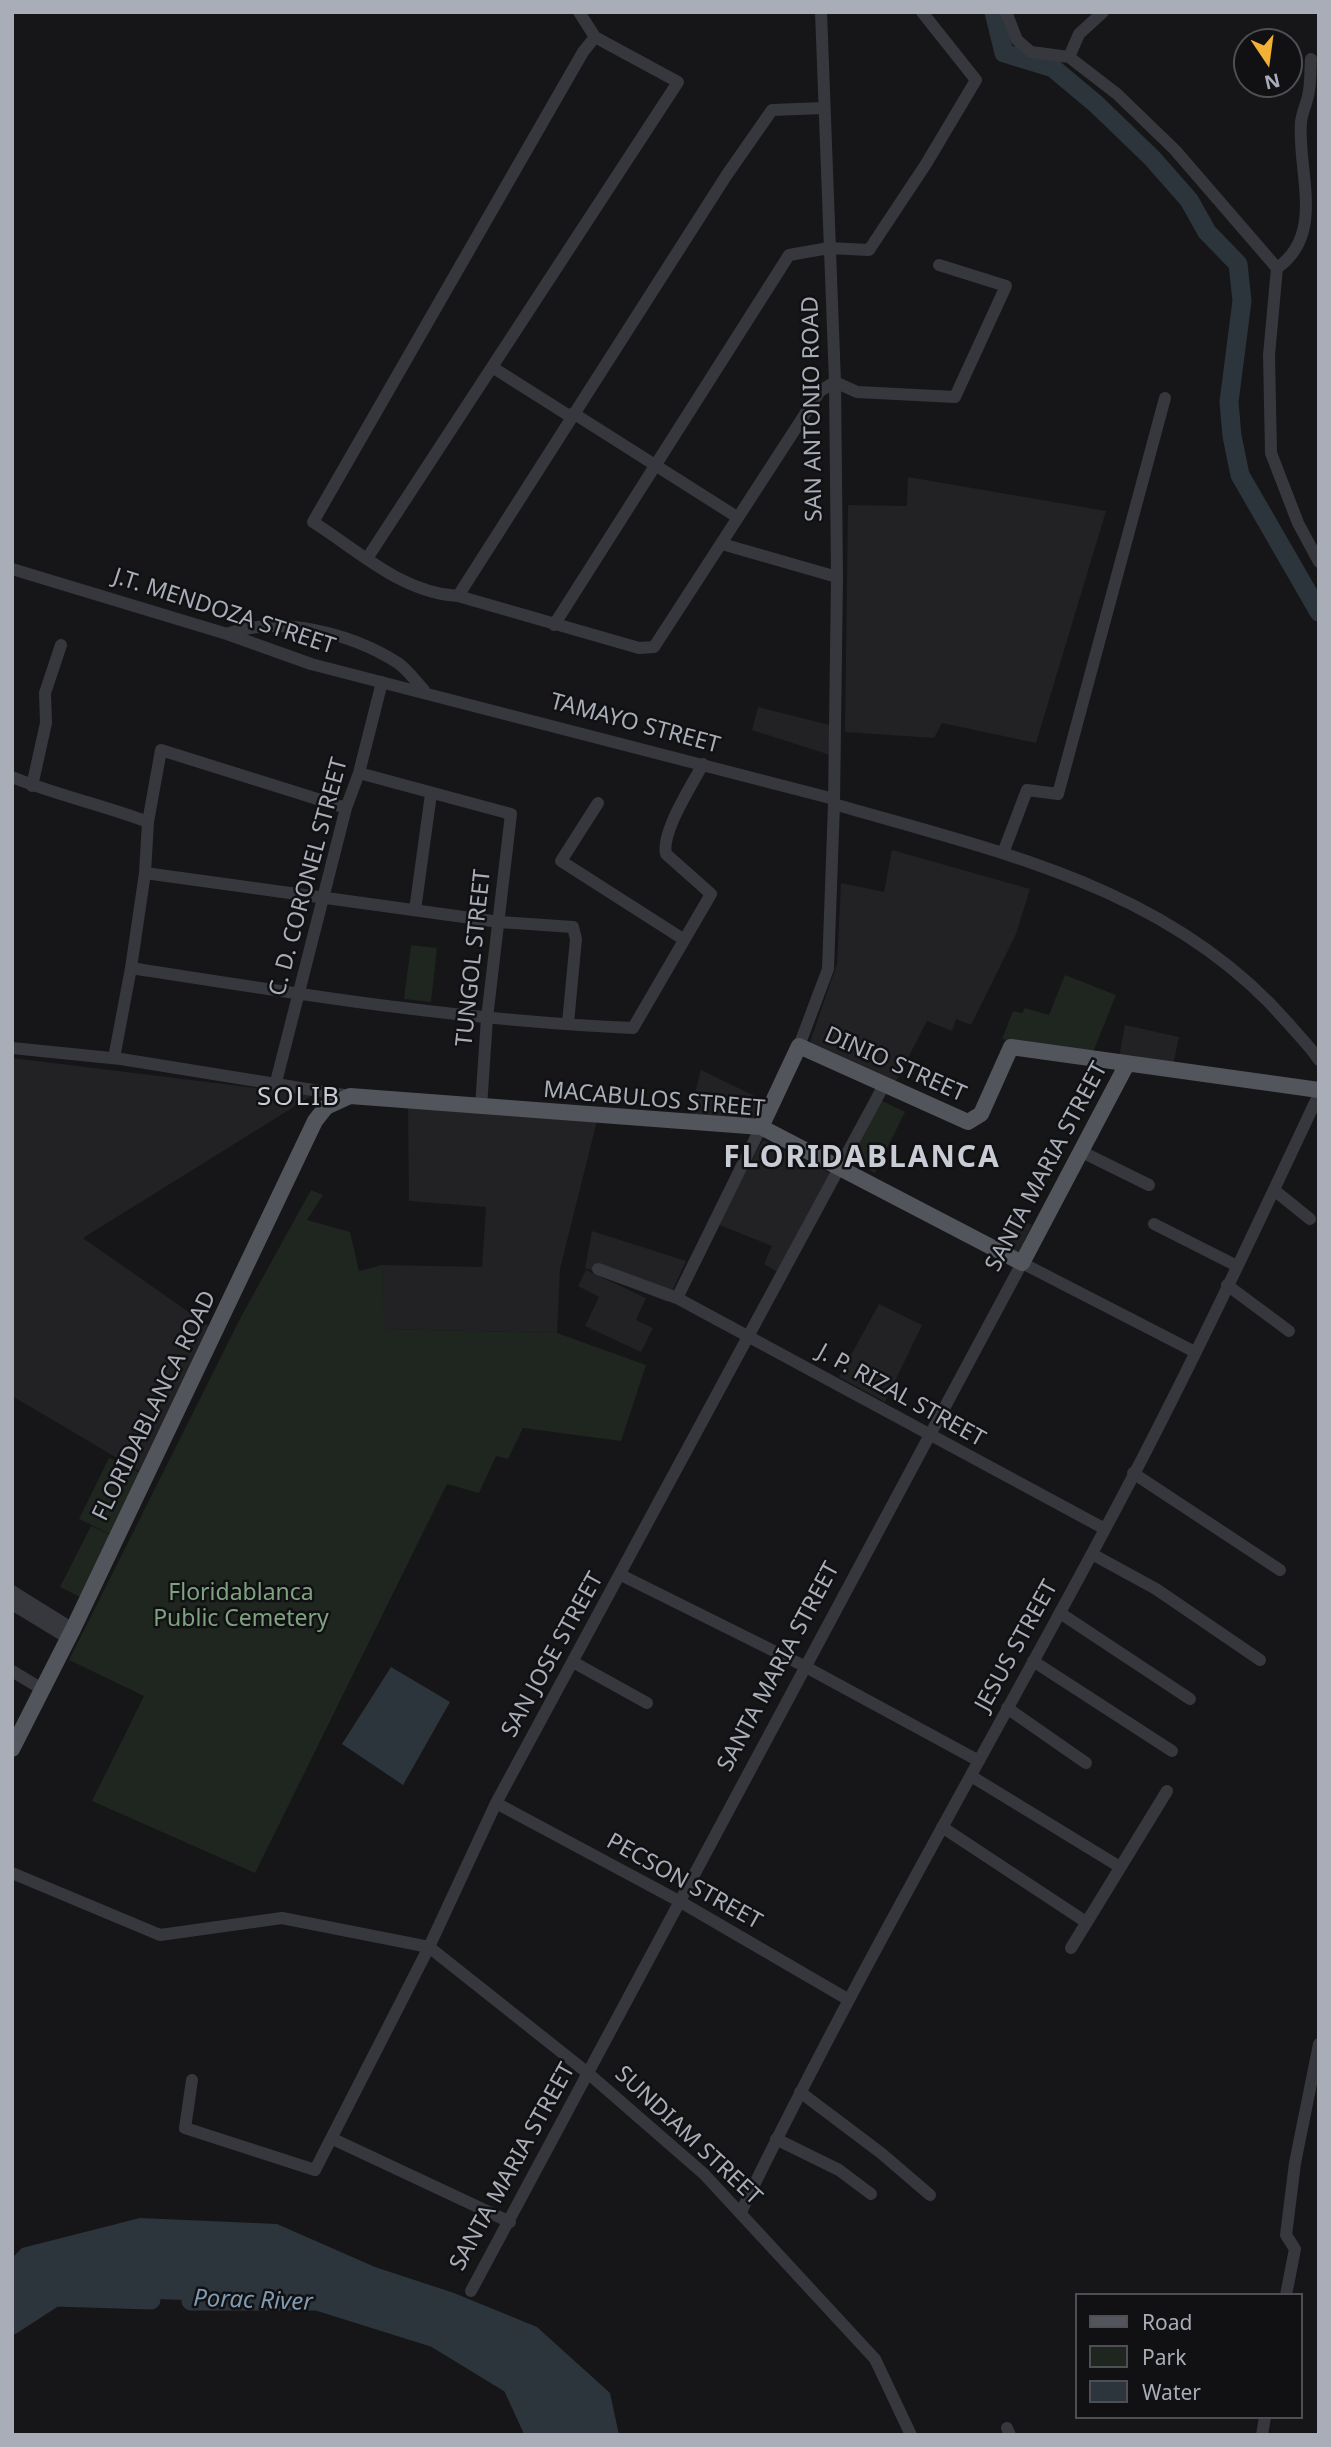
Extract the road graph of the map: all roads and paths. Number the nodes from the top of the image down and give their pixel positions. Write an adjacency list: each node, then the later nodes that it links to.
1 (579, 12): 6 (street)
2 (821, 12): 9 (street, SAN ANTONIO ROAD)
3 (922, 12): 10 (street)
4 (1006, 12): 7 (street)
5 (1103, 12): 7 (street)
6 (595, 37): 13 (street); 20 (street)
7 (1069, 57): 12 (street)
8 (1311, 58): 12 (street)
9 (824, 108): 10 (street, SAN ANTONIO ROAD); 16 (street)
10 (829, 248): 14 (street, SAN ANTONIO ROAD); 17 (street)
11 (939, 265): 14 (street)
12 (1277, 268): 21 (street)
13 (492, 367): 16 (street); 20 (street)
14 (835, 382): 18 (street); 23 (street, SAN ANTONIO ROAD)
15 (1165, 398): 39 (street)
16 (572, 415): 17 (street); 24 (street)
17 (656, 466): 18 (street); 25 (street)
18 (737, 517): 19 (street)
19 (722, 544): 23 (street); 25 (street)
20 (368, 557): 24 (street)
21 (1319, 562)
22 (12, 569): 26 (street, J.T. MENDOZA STREET)
23 (837, 577): 35 (street, SAN ANTONIO ROAD)
24 (458, 596): 25 (street)
25 (554, 625)
26 (227, 634): 28 (street, J.T. MENDOZA STREET); 29 (street)
27 (61, 645): 33 (street)
28 (382, 682): 29 (street, J.T. MENDOZA STREET); 31 (street, C. D. CORONEL STREET)
29 (424, 691): 30 (street, TAMAYO STREET)
30 (703, 764): 35 (street, TAMAYO STREET); 44 (street)
31 (359, 773): 34 (street); 37 (street, C. D. CORONEL STREET)
32 (12, 777): 33 (street)
33 (32, 786): 38 (street)
34 (430, 794): 42 (street); 43 (street, TUNGOL STREET)
35 (834, 801): 39 (street, TAMAYO STREET); 49 (street, SAN ANTONIO ROAD)
36 (598, 803): 44 (street)
37 (346, 808): 38 (street); 41 (street, C. D. CORONEL STREET)
38 (148, 822): 40 (street)
39 (1003, 853): 52 (street, TAMAYO STREET)
40 (145, 873): 41 (street); 45 (street)
41 (325, 899): 42 (street); 46 (street, C. D. CORONEL STREET)
42 (415, 910): 43 (street)
43 (500, 922): 47 (street, TUNGOL STREET); 48 (street)
44 (683, 939): 48 (street)
45 (131, 968): 46 (street); 51 (street)
46 (299, 994): 47 (street); 54 (street, C. D. CORONEL STREET)
47 (487, 1018): 48 (street); 58 (street, TUNGOL STREET)
48 (568, 1023)
49 (799, 1046): 55 (main road, DINIO STREET); 59 (main road)
50 (12, 1048): 51 (street)
51 (114, 1058): 54 (street)
52 (1319, 1060)
53 (1127, 1065): 55 (main road, DINIO STREET); 56 (main road); 60 (main road, SANTA MARIA STREET)
54 (276, 1082): 57 (street)
55 (884, 1085): 61 (street, SAN JOSE STREET)
56 (1319, 1092): 63 (street, JESUS STREET)
57 (350, 1096): 58 (main road, MACABULOS STREET); 83 (main road, FLORIDABLANCA ROAD)
58 (481, 1107): 59 (main road, MACABULOS STREET)
59 (761, 1127): 61 (main road, MACABULOS STREET); 70 (street)
60 (1080, 1151): 62 (street); 66 (main road, SANTA MARIA STREET)
61 (842, 1167): 66 (main road, MACABULOS STREET); 72 (street, SAN JOSE STREET)
62 (1149, 1185)
63 (1274, 1190): 64 (street); 67 (street, JESUS STREET)
64 (1310, 1219)
65 (1154, 1224): 67 (street)
66 (1022, 1263): 73 (street, MACABULOS STREET); 74 (street, SANTA MARIA STREET)
67 (1237, 1266): 69 (street, JESUS STREET)
68 (598, 1269): 70 (street, J. P. RIZAL STREET)
69 (1227, 1285): 71 (street); 73 (street, JESUS STREET)
70 (677, 1298): 72 (street, J. P. RIZAL STREET)
71 (1289, 1331)
72 (750, 1338): 74 (street, J. P. RIZAL STREET); 79 (street, SAN JOSE STREET)
73 (1195, 1352): 75 (street, JESUS STREET)
74 (929, 1436): 76 (street, J. P. RIZAL STREET); 87 (street, SANTA MARIA STREET)
75 (1133, 1473): 76 (street, JESUS STREET); 78 (street)
76 (1105, 1529): 77 (street, JESUS STREET)
77 (1092, 1554): 82 (street, JESUS STREET); 84 (street)
78 (1280, 1570)
79 (621, 1575): 86 (street, SAN JOSE STREET); 87 (street)
80 (12, 1591): 83 (street)
81 (12, 1604): 83 (street)
82 (1060, 1613): 85 (street, JESUS STREET); 90 (street)
83 (71, 1633): 89 (main road, FLORIDABLANCA ROAD)
84 (1260, 1660)
85 (1033, 1661): 92 (street, JESUS STREET); 94 (street)
86 (573, 1662): 91 (street); 99 (street, SAN JOSE STREET)
87 (804, 1666): 95 (street); 103 (street, SANTA MARIA STREET)
88 (12, 1671): 89 (street)
89 (43, 1689): 93 (main road, FLORIDABLANCA ROAD)
90 (1190, 1699)
91 (647, 1703)
92 (1007, 1708): 95 (street, JESUS STREET); 96 (street)
93 (12, 1749)
94 (1172, 1751)
95 (979, 1761): 97 (street, JESUS STREET)
96 (1086, 1763)
97 (971, 1776): 100 (street, JESUS STREET); 101 (street)
98 (1167, 1790): 101 (street)
99 (496, 1803): 103 (street, PECSON STREET); 105 (street, SAN JOSE STREET)
100 (942, 1827): 104 (street); 107 (street, JESUS STREET)
101 (1119, 1867): 104 (street)
102 (12, 1873): 105 (street, SUNDIAM STREET)
103 (679, 1901): 107 (street, PECSON STREET); 109 (street, SANTA MARIA STREET)
104 (1086, 1922): 106 (street)
105 (429, 1947): 109 (street, SUNDIAM STREET); 112 (street, SAN JOSE STREET)
106 (1071, 1948)
107 (849, 2000): 111 (street, JESUS STREET)
108 (1319, 2044): 119 (street)
109 (589, 2074): 116 (street, SUNDIAM STREET); 117 (street, SANTA MARIA STREET)
110 (192, 2080): 112 (street, SAN JOSE STREET)
111 (800, 2092): 113 (street, JESUS STREET); 115 (street)
112 (333, 2139): 117 (street)
113 (776, 2139): 114 (street); 116 (street, JESUS STREET)
114 (871, 2194)
115 (930, 2195)
116 (741, 2212): 120 (street, SUNDIAM STREET)
117 (510, 2222): 118 (street, SANTA MARIA STREET)
118 (471, 2291)
119 (1286, 2293)
120 (911, 2435)

